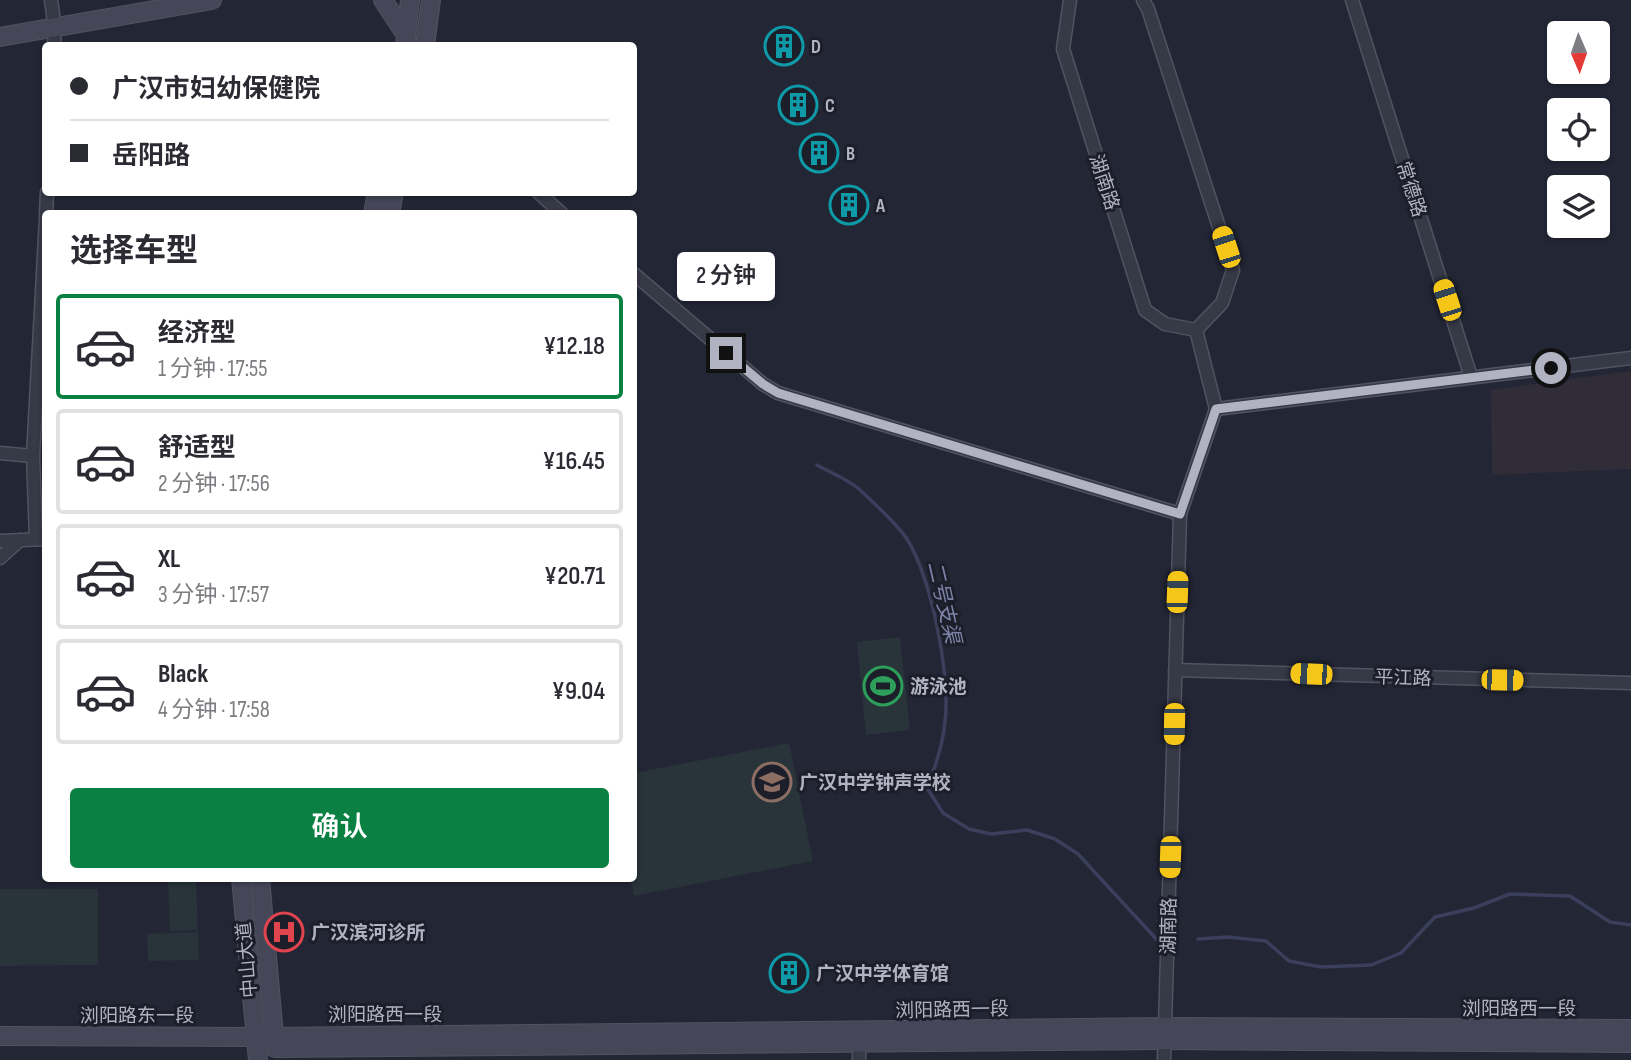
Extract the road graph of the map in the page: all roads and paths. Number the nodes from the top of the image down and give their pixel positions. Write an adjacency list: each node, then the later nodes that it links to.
1 (144, 0): 9 (street)
2 (212, 0): 9 (street)
3 (383, 0): 12 (street)
4 (410, 0): 12 (street)
5 (431, 0): 13 (street)
6 (1070, 0): 18 (street, 湖南路)
7 (1143, 0): 18 (street)
8 (1352, 0): 20 (street, 常德路)
9 (54, 23): 10 (street); 11 (street)
10 (0, 26)
11 (0, 37)
12 (405, 40)
13 (426, 42)
14 (542, 196): 15 (street)
15 (558, 210)
16 (637, 277): 24 (street)
17 (42, 290): 23 (street)
18 (1196, 330): 21 (street)
19 (1631, 358): 20 (street)
20 (1471, 377): 21 (street)
21 (1216, 409): 24 (street, 湖南路)
22 (0, 453): 23 (street)
23 (33, 456): 25 (street)
24 (1180, 514): 29 (street, 湖南路)
25 (41, 539): 26 (street)
26 (20, 540): 27 (street); 28 (street)
27 (0, 541)
28 (0, 558)
29 (1175, 670): 30 (street, 平江路); 34 (street, 湖南路)
30 (1631, 683)
31 (241, 882): 36 (street, 中山大道)
32 (260, 882): 39 (street, 中山大道)
33 (1631, 1029): 34 (street, 浏阳路西一段)
34 (1166, 1034): 37 (street); 38 (street, 浏阳路西一段); 41 (street, 湖南路)
35 (0, 1035): 36 (street, 浏阳路东一段)
36 (254, 1036): 39 (street, 浏阳路东一段); 40 (street, 中山大道)
37 (1631, 1043)
38 (859, 1045): 39 (street, 浏阳路西一段)
39 (275, 1048)
40 (258, 1060)
41 (1164, 1060)

